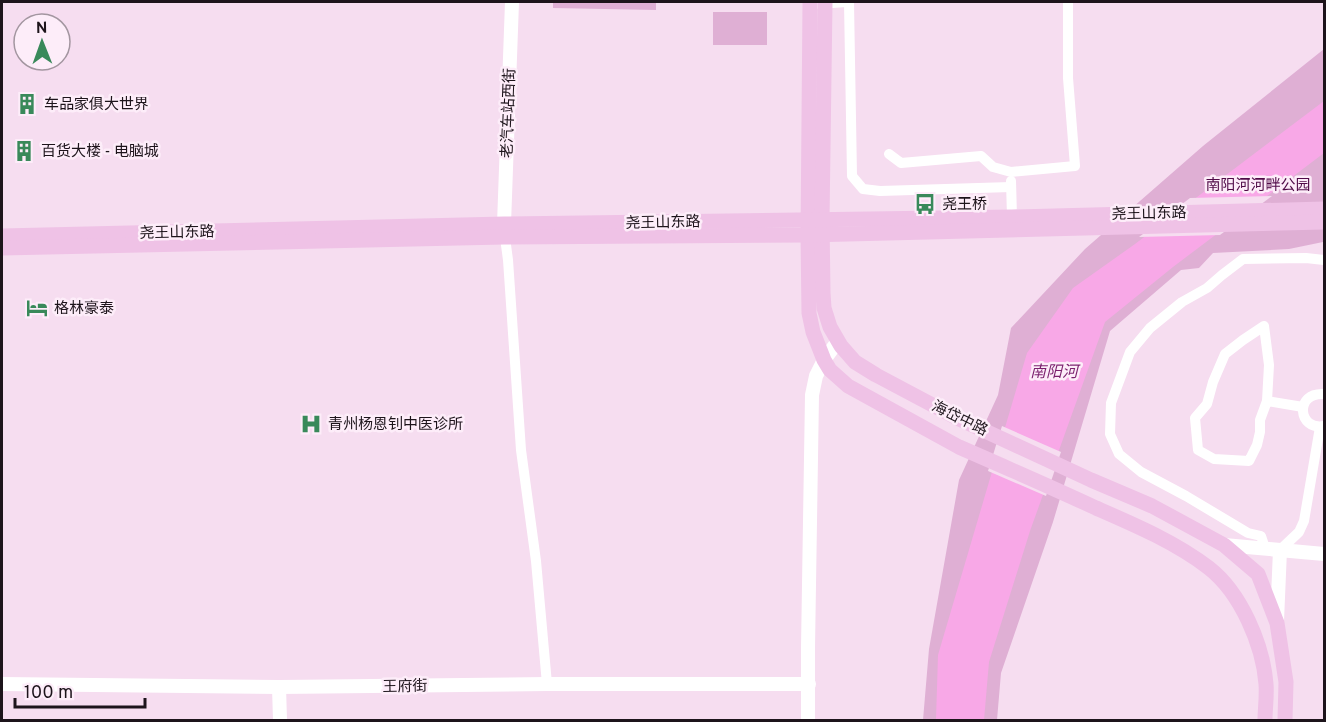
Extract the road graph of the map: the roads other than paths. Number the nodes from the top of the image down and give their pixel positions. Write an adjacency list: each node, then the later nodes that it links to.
1 (512, 2): 12 (street, 老汽车站西街)
2 (848, 2): 4 (street); 7 (street)
3 (1068, 2): 6 (street)
4 (817, 3): 11 (main road, 海岱中路)
5 (889, 154): 6 (street)
6 (1011, 172): 7 (street)
7 (1011, 187): 9 (street)
8 (1324, 209): 9 (main road, 尧王山东路)
9 (1018, 220): 10 (main road, 尧王山东路); 11 (main road, 尧王山东路)
10 (1324, 222)
11 (815, 227): 12 (main road, 尧王山东路); 16 (main road, 海岱中路); 17 (main road, 海岱中路)
12 (504, 230): 13 (main road, 尧王山东路); 14 (main road, 尧王山东路); 28 (street)
13 (2, 236)
14 (2, 248)
15 (1324, 260): 23 (street)
16 (838, 341): 17 (street); 22 (main road, 海岱中路)
17 (824, 360): 29 (street); 33 (main road, 海岱中路)
18 (1324, 394): 20 (street)
19 (1267, 401): 19 (street); 20 (street)
20 (1303, 407): 21 (street)
21 (1322, 427): 24 (street)
22 (1224, 545): 23 (street); 26 (main road, 海岱中路)
23 (1265, 548): 24 (street)
24 (1280, 550): 25 (street); 26 (street)
25 (1324, 554)
26 (1277, 623): 34 (main road, 海岱中路)
27 (2, 684): 30 (street, 王府街)
28 (547, 684): 29 (street, 王府街); 30 (street, 王府街)
29 (809, 684): 32 (street)
30 (279, 687): 31 (street)
31 (280, 720)
32 (808, 720)
33 (1265, 720)
34 (1285, 720)

